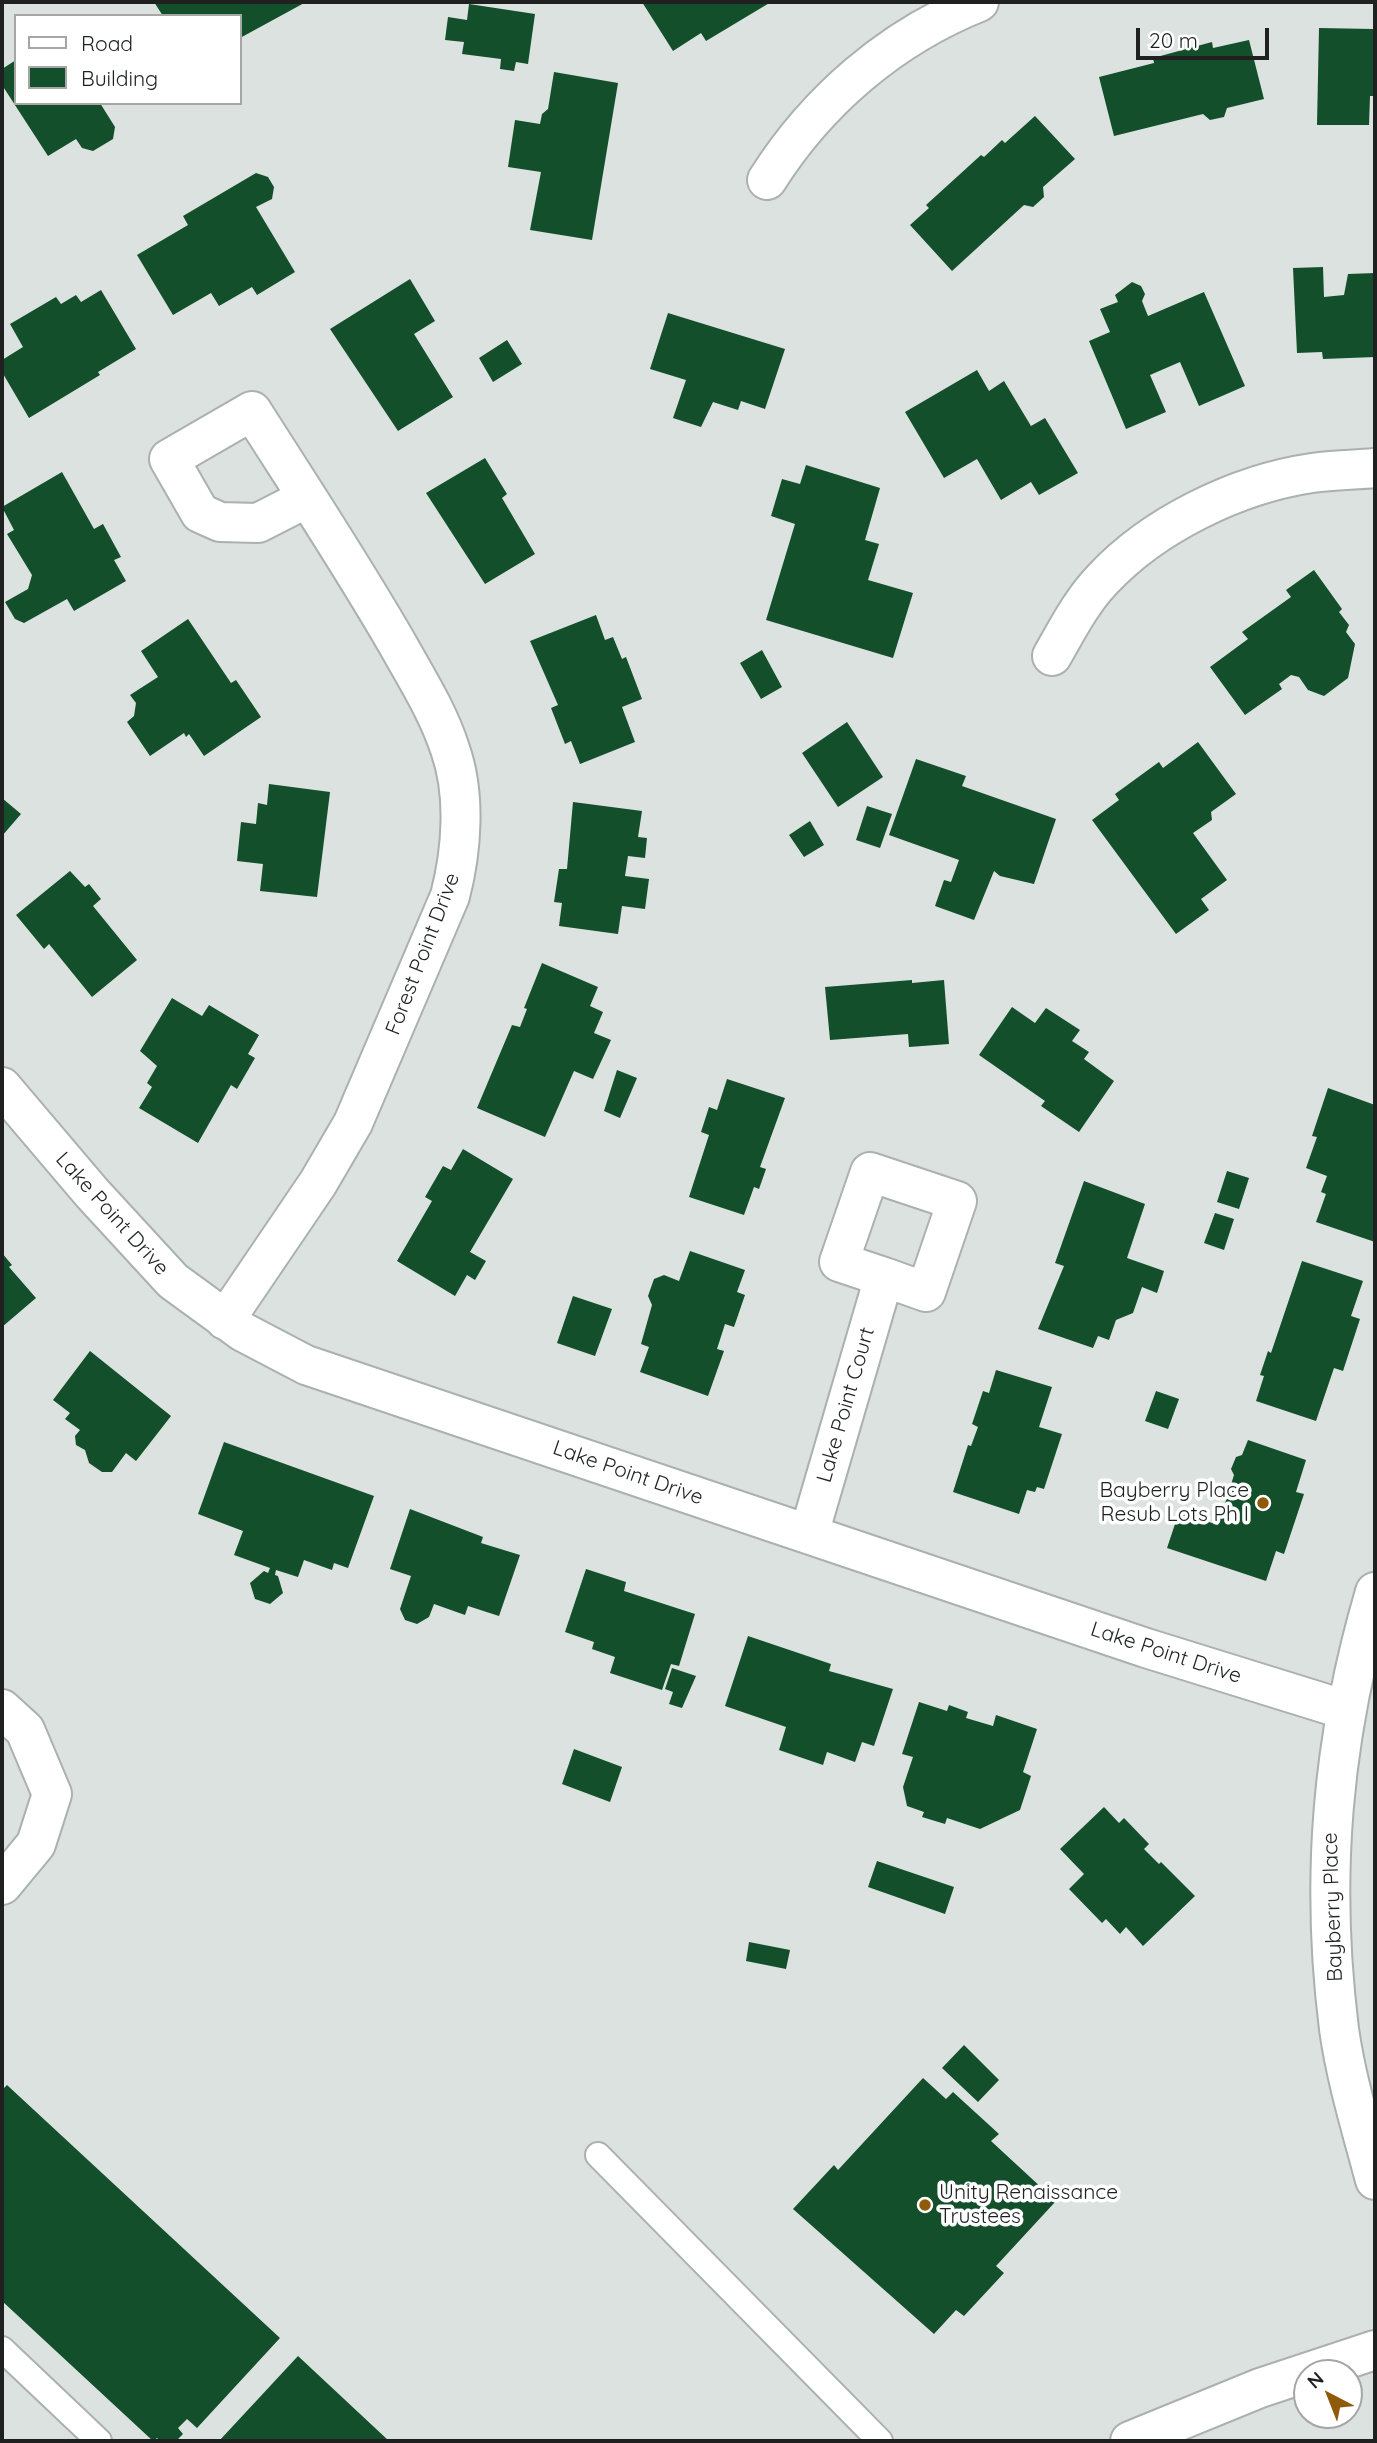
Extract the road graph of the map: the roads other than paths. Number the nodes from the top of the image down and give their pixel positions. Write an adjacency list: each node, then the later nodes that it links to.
1 (979, 2): 2 (street)
2 (767, 180)
3 (1375, 468): 5 (street)
4 (307, 498): 8 (street, Forest Point Drive)
5 (1052, 656)
6 (2, 1087): 8 (street, Lake Point Drive)
7 (884, 1277): 9 (street, Lake Point Court)
8 (225, 1320): 9 (street, Lake Point Drive)
9 (808, 1534): 12 (street, Lake Point Drive)
10 (1375, 1592): 12 (street, Bayberry Place)
11 (2, 1709): 13 (street)
12 (1346, 1710): 15 (street, Bayberry Place)
13 (2, 1885)
14 (598, 2155): 19 (lane)
15 (1375, 2179)
16 (2, 2349): 18 (lane)
17 (1375, 2350): 20 (street)
18 (99, 2441)
19 (880, 2441)
20 (1130, 2441)

